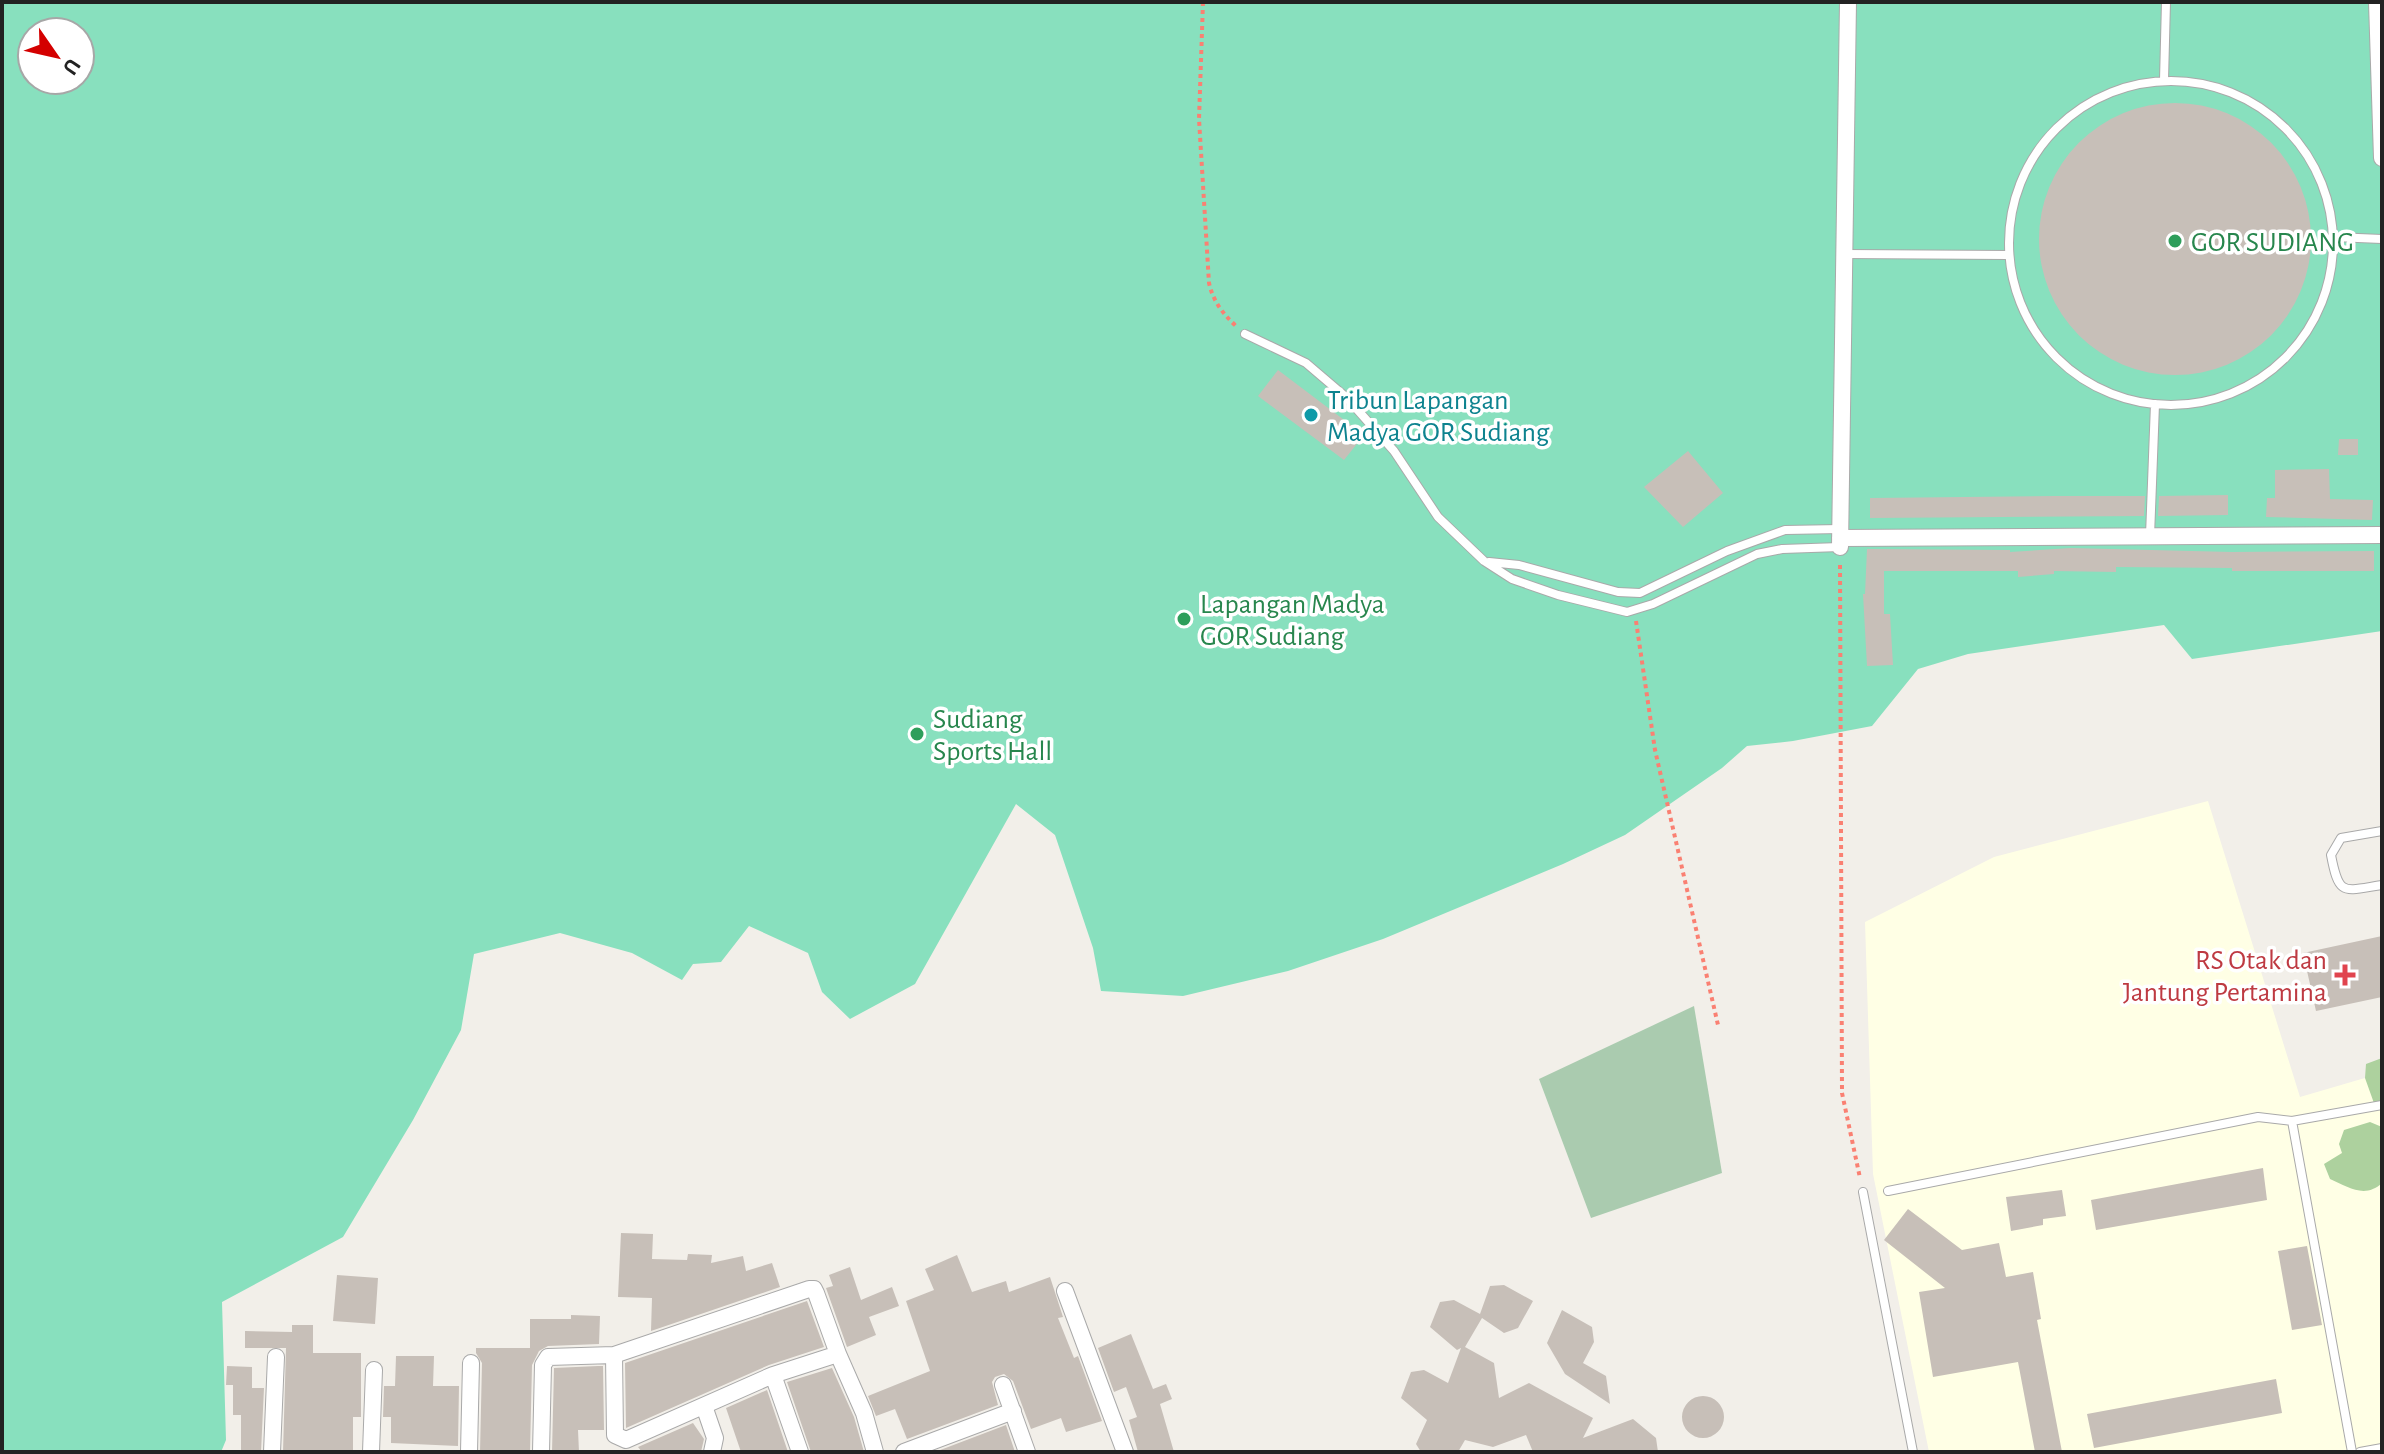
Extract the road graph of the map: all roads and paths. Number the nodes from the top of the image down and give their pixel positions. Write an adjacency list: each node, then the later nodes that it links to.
1 (1203, 2): 11 (path)
2 (1848, 2): 9 (street)
3 (2166, 2): 5 (lane)
4 (2377, 2): 6 (street)
5 (2164, 80): 7 (lane); 10 (lane)
6 (2382, 158)
7 (2334, 237): 8 (lane); 12 (lane)
8 (2382, 239)
9 (1844, 254): 10 (lane); 15 (street)
10 (2009, 255): 12 (lane)
11 (1245, 334): 16 (lane)
12 (2155, 404): 14 (lane)
13 (2382, 535): 14 (street)
14 (2150, 536): 15 (street)
15 (1840, 538): 16 (lane); 17 (lane); 24 (path)
16 (1484, 561): 17 (lane)
17 (1635, 611): 20 (path)
18 (2382, 831): 19 (lane)
19 (2382, 885)
20 (1718, 1025)
21 (2382, 1105): 22 (lane)
22 (2292, 1121): 23 (lane); 47 (lane)
23 (1888, 1191)
24 (1863, 1192): 46 (lane)
25 (1065, 1291): 45 (street)
26 (838, 1354): 27 (street); 31 (street); 42 (street)
27 (614, 1355): 33 (street); 39 (street)
28 (276, 1357): 36 (street)
29 (471, 1363): 38 (street)
30 (374, 1370): 37 (street)
31 (773, 1375): 33 (street); 41 (street)
32 (1003, 1385): 34 (street)
33 (704, 1406): 40 (street)
34 (1013, 1411): 43 (street); 44 (street)
35 (2382, 1448): 48 (lane)
36 (272, 1452)
37 (371, 1452)
38 (469, 1452)
39 (541, 1452)
40 (712, 1452)
41 (800, 1452)
42 (875, 1452)
43 (904, 1452)
44 (1027, 1452)
45 (1125, 1452)
46 (1913, 1452)
47 (2352, 1452)
48 (2360, 1452)

